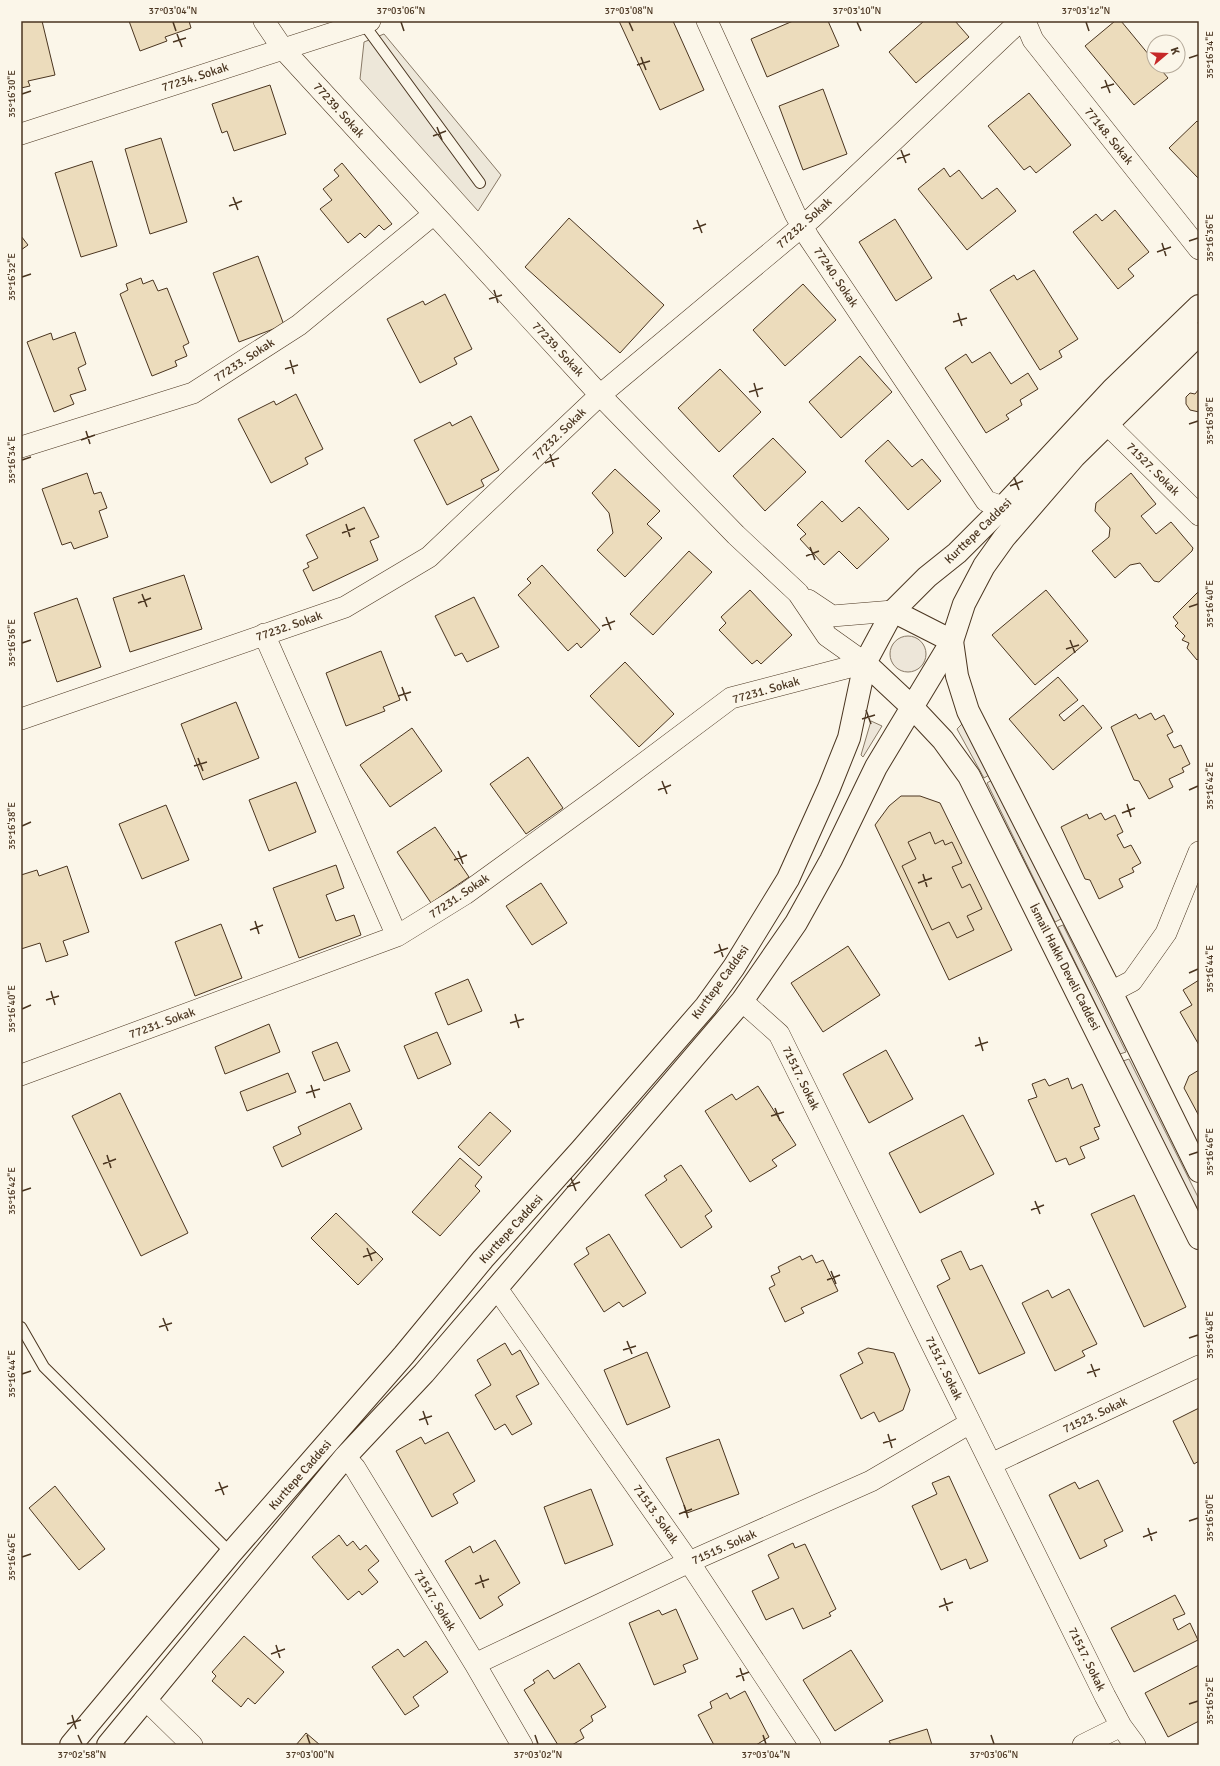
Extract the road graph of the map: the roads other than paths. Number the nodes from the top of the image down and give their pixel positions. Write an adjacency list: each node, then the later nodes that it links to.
1 (264, 21): 6 (street, 77239. Sokak)
2 (707, 21): 10 (street, 77240. Sokak)
3 (1020, 21): 10 (street, 77232. Sokak)
4 (1025, 21): 11 (street, 77148. Sokak)
5 (366, 22): 6 (street, 77234. Sokak); 8 (lane)
6 (283, 49): 7 (street, 77234. Sokak); 9 (street, 77239. Sokak)
7 (21, 134)
8 (480, 183)
9 (434, 214): 14 (street, 77239. Sokak); 16 (street, 77233. Sokak)
10 (802, 226): 14 (street, 77232. Sokak); 17 (street, 77240. Sokak)
11 (1199, 249)
12 (1199, 306): 17 (main road, Kurttepe Caddesi)
13 (1199, 334): 15 (main road, Kurttepe Caddesi)
14 (600, 395): 19 (street, 77239. Sokak); 21 (street, 77232. Sokak)
15 (1108, 424): 18 (street, 71527. Sokak); 22 (main road, Kurttepe Caddesi)
16 (21, 447)
17 (1003, 507): 20 (main road, Kurttepe Caddesi)
18 (1199, 515)
19 (798, 593): 20 (street); 23 (street, 77239. Sokak)
20 (893, 612): 22 (main road); 23 (main road, Kurttepe Caddesi)
21 (264, 634): 25 (street, 77232. Sokak); 27 (street)
22 (952, 641): 24 (main road, Kurttepe Caddesi); 28 (main road)
23 (865, 663): 24 (main road, İsmail Hakkı Develi Caddesi); 27 (street, 77231. Sokak); 39 (main road, Kurttepe Caddesi)
24 (912, 707): 29 (main road, Kurttepe Caddesi); 32 (main road, İsmail Hakkı Develi Caddesi)
25 (21, 719)
26 (1199, 852): 28 (street)
27 (396, 936): 30 (street, 77231. Sokak)
28 (1111, 992): 31 (main road)
29 (742, 1001): 33 (main road, Kurttepe Caddesi); 36 (street, 71517. Sokak)
30 (21, 1075)
31 (1199, 1171)
32 (1199, 1238)
33 (495, 1289): 37 (main road, Kurttepe Caddesi); 40 (street, 71513. Sokak)
34 (21, 1327): 39 (lane)
35 (1199, 1366): 38 (street, 71523. Sokak)
36 (970, 1423): 38 (street, 71517. Sokak); 40 (street, 71515. Sokak)
37 (345, 1457): 41 (street, 71517. Sokak); 42 (main road, Kurttepe Caddesi)
38 (991, 1464): 43 (street, 71517. Sokak)
39 (231, 1553): 44 (main road, Kurttepe Caddesi)
40 (689, 1562): 41 (street, 71515. Sokak); 48 (street, 71513. Sokak)
41 (475, 1664): 47 (street, 71517. Sokak)
42 (144, 1699): 45 (main road, Kurttepe Caddesi); 46 (street)
43 (1121, 1726): 49 (street); 50 (street, 71517. Sokak)
44 (71, 1745)
45 (108, 1745)
46 (192, 1745)
47 (522, 1745)
48 (810, 1745)
49 (1083, 1745)
50 (1135, 1745)

